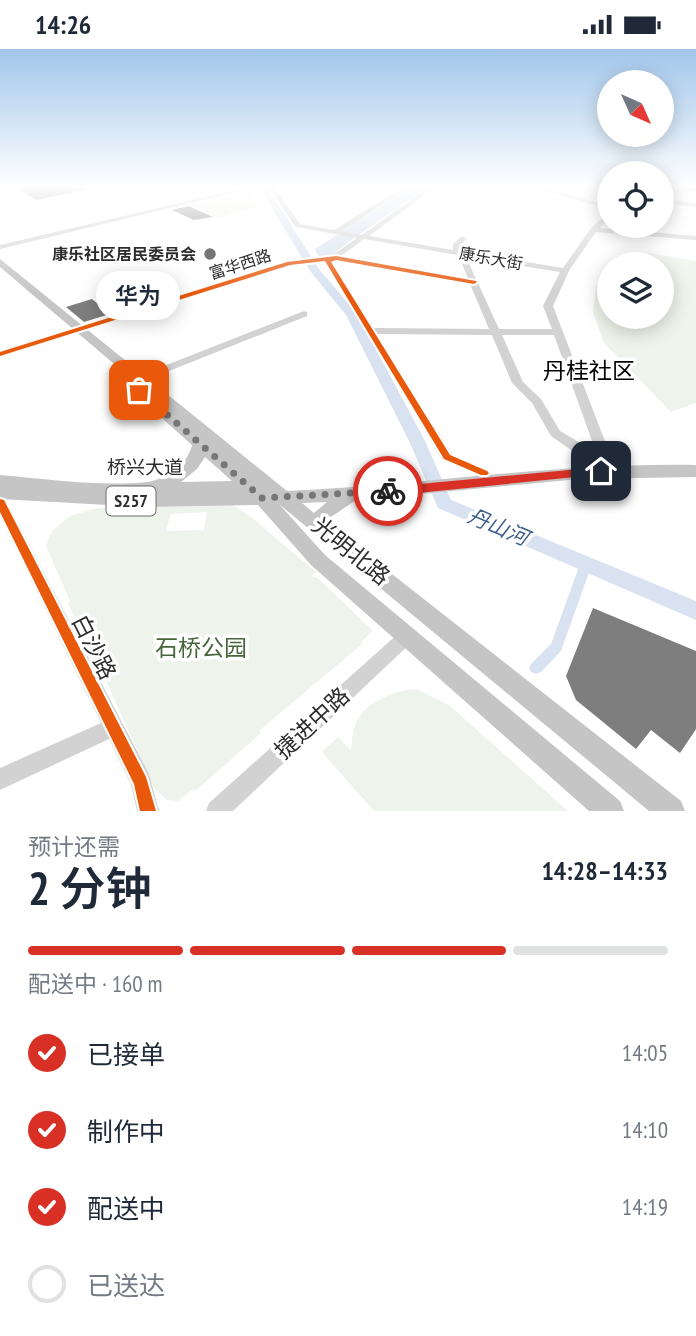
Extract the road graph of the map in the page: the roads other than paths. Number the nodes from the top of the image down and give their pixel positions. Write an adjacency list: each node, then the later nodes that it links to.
1 (104, 223): 11 (street)
2 (294, 223): 7 (street, 康乐大街)
3 (351, 223): 7 (street)
4 (380, 223): 8 (street)
5 (597, 227): 6 (street)
6 (594, 230): 10 (street); 16 (street)
7 (336, 232): 8 (street, 康乐大街)
8 (360, 236): 12 (street, 康乐大街); 13 (street)
9 (462, 238): 12 (street)
10 (696, 238)
11 (0, 247)
12 (461, 253): 16 (street, 康乐大街); 17 (street)
13 (331, 259): 17 (street, 富华西路); 19 (street, 富华西路); 20 (street)
14 (0, 262): 19 (main road, 光明北路)
15 (0, 269): 19 (main road, 光明北路)
16 (566, 271): 22 (street)
17 (474, 282): 21 (street)
18 (304, 314): 24 (street)
19 (76, 331): 23 (street, 富华西路); 24 (main road, 光明北路); 25 (main road, 光明北路)
20 (370, 331): 21 (street); 29 (street)
21 (496, 332): 22 (street); 26 (street)
22 (556, 332): 26 (street)
23 (0, 354)
24 (140, 379): 34 (main road, 光明北路)
25 (200, 444): 33 (main road); 34 (main road, 光明北路)
26 (606, 461): 27 (main road, S257); 29 (main road, S257)
27 (696, 462)
28 (696, 471): 31 (main road, S257)
29 (484, 473): 31 (main road, S257)
30 (0, 481): 33 (main road, 桥兴大道 / S257)
31 (446, 481): 32 (main road, S257)
32 (415, 484): 34 (main road, 桥兴大道 / S257); 36 (main road, 桥兴大道 / S257)
33 (147, 488): 34 (main road, 桥兴大道 / S257)
34 (266, 492): 35 (main road, 桥兴大道 / S257); 36 (main road, 桥兴大道 / S257); 38 (main road, 光明北路); 39 (main road, 光明北路)
35 (0, 493)
36 (355, 493): 38 (main road)
37 (0, 502): 41 (street, 白沙路)
38 (320, 526): 39 (main road); 46 (main road, 光明北路)
39 (301, 541): 40 (main road, 光明北路)
40 (407, 636): 44 (street, 捷进中路); 45 (main road, 光明北路)
41 (113, 727): 42 (street); 43 (street, 白沙路)
42 (0, 779)
43 (148, 811)
44 (217, 811)
45 (610, 811)
46 (671, 811)

